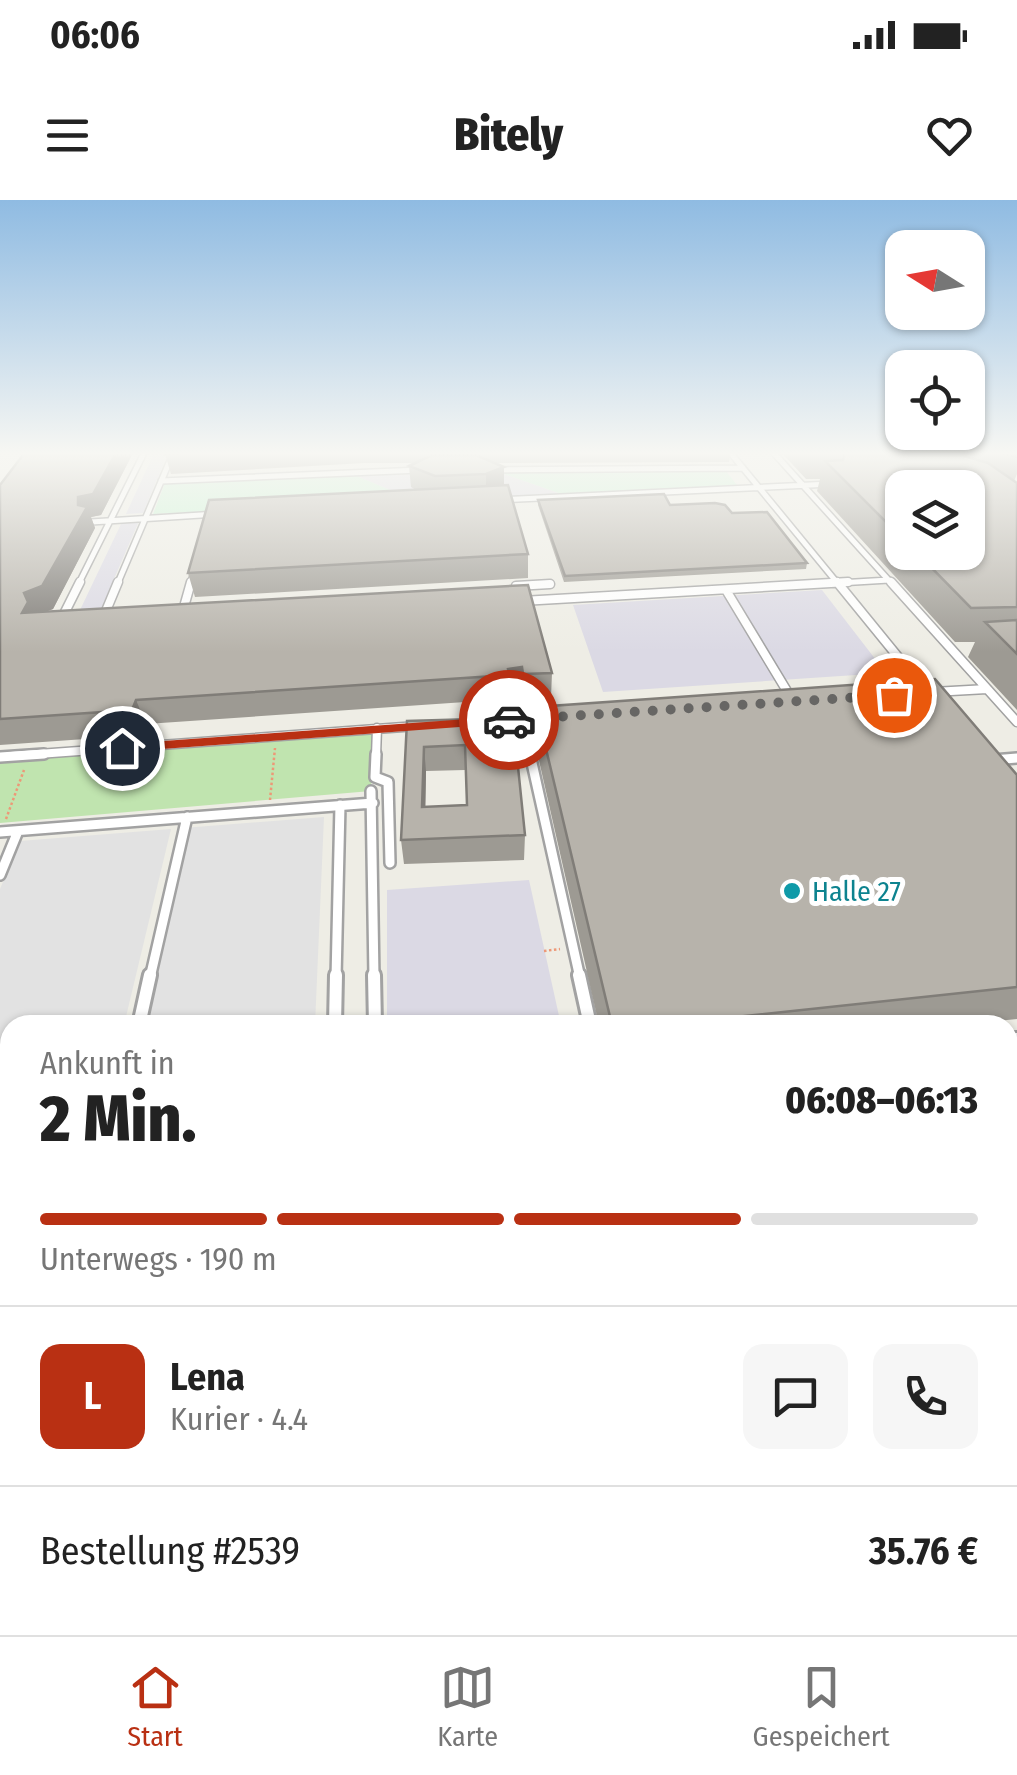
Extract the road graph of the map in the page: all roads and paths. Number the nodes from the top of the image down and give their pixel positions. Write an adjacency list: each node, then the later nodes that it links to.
1 (145, 518): 5 (lane); 21 (lane)
2 (210, 518): 7 (lane)
3 (784, 518): 10 (lane)
4 (833, 518): 9 (lane)
5 (112, 520): 6 (lane); 18 (lane)
6 (90, 522)
7 (206, 532)
8 (195, 569): 16 (lane)
9 (890, 580): 10 (lane); 23 (lane)
10 (838, 583): 13 (lane); 25 (lane)
11 (550, 584): 12 (lane)
12 (501, 587)
13 (726, 590): 14 (lane); 28 (lane)
14 (506, 602)
15 (204, 604): 16 (lane)
16 (185, 605): 19 (lane)
17 (52, 618): 18 (lane)
18 (62, 618): 20 (lane)
19 (200, 618)
20 (81, 621)
21 (116, 623)
22 (969, 649): 23 (lane)
23 (953, 650): 24 (lane)
24 (987, 689): 25 (lane); 34 (lane)
25 (927, 693): 26 (lane); 30 (lane)
26 (908, 694)
27 (812, 700): 28 (lane)
28 (794, 702): 29 (lane)
29 (774, 703)
30 (938, 706)
31 (559, 717): 32 (lane)
32 (522, 719): 33 (lane); 52 (lane)
33 (486, 721)
34 (1017, 722)
35 (432, 725): 36 (lane)
36 (378, 728): 37 (lane); 47 (lane)
37 (277, 737): 38 (lane); 43 (path)
38 (30, 754): 39 (lane); 46 (path)
39 (0, 756)
40 (1017, 758): 41 (lane)
41 (994, 775)
42 (340, 805): 43 (lane); 50 (lane); 51 (lane)
43 (269, 810): 44 (lane)
44 (187, 817): 45 (lane); 49 (lane)
45 (18, 831): 46 (lane); 48 (lane)
46 (1, 832)
47 (390, 863)
48 (0, 875)
49 (141, 1015)
50 (335, 1015)
51 (375, 1015)
52 (588, 1015)

